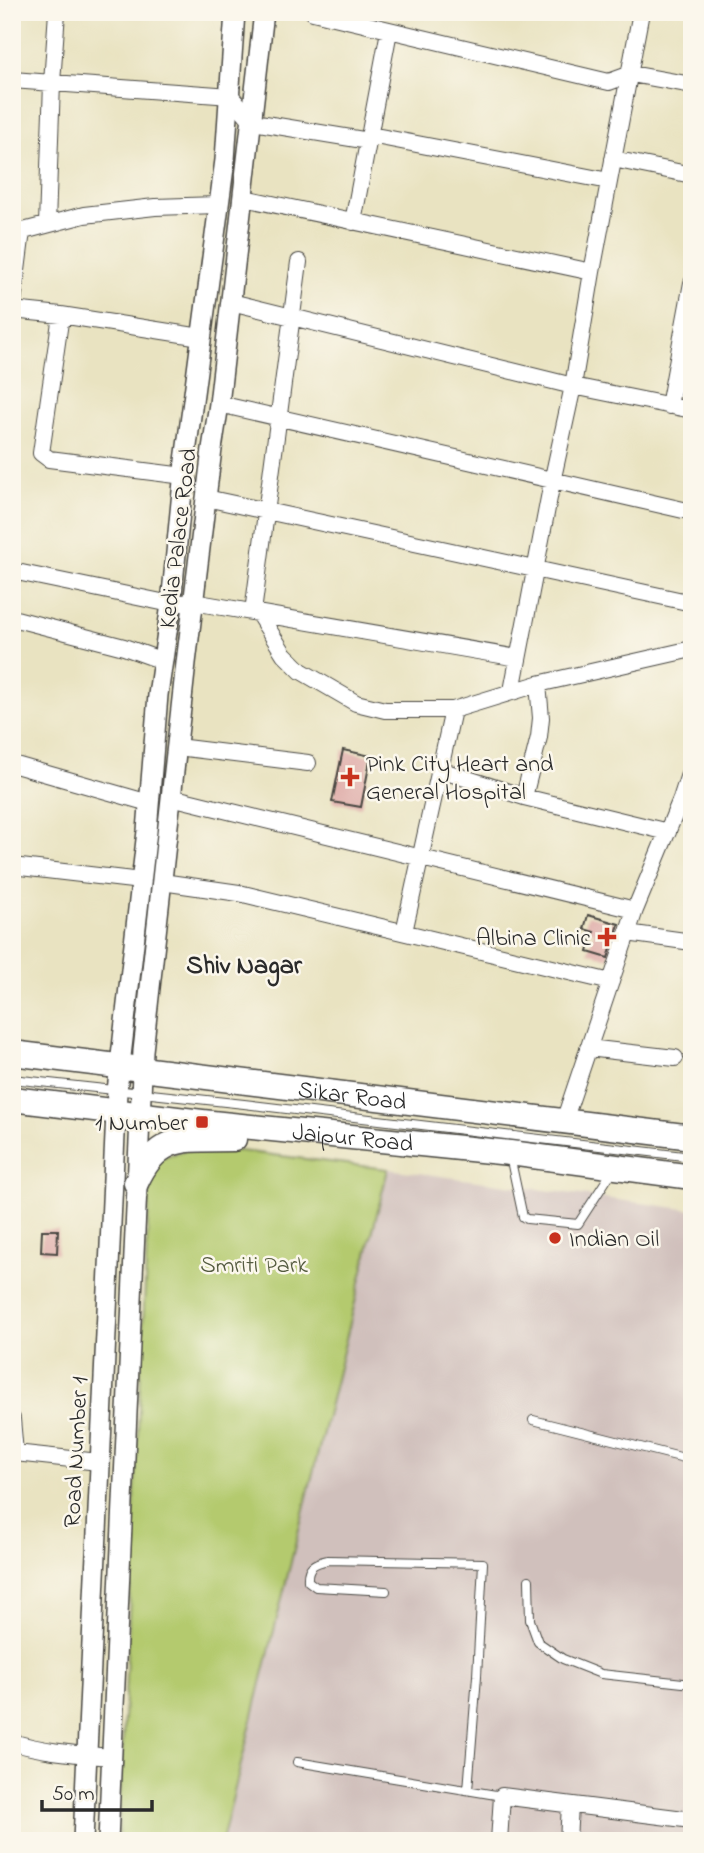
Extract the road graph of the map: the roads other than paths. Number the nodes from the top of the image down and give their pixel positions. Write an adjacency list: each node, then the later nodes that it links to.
1 (57, 12): 9 (street)
2 (236, 12): 11 (street, Kedia Palace Road)
3 (264, 12): 12 (street, Kedia Palace Road)
4 (313, 12): 6 (street)
5 (641, 12): 7 (street)
6 (389, 32): 7 (street); 13 (street)
7 (631, 74): 10 (street); 14 (street)
8 (12, 80): 9 (street)
9 (52, 83): 11 (street); 20 (street)
10 (692, 85)
11 (231, 96): 12 (street); 18 (street, Kedia Palace Road)
12 (253, 122): 13 (street); 17 (street, Kedia Palace Road)
13 (369, 138): 16 (street); 19 (street)
14 (613, 159): 15 (street); 16 (street)
15 (692, 175)
16 (609, 181): 23 (street)
17 (244, 198): 19 (street); 25 (street, Kedia Palace Road)
18 (218, 205): 20 (street); 29 (street, Kedia Palace Road)
19 (354, 222): 23 (street)
20 (47, 225): 21 (street)
21 (17, 232): 26 (street)
22 (299, 262): 28 (street)
23 (592, 272): 30 (street)
24 (692, 283): 32 (street)
25 (231, 303): 28 (street); 31 (street, Kedia Palace Road)
26 (12, 310): 27 (street)
27 (61, 315): 29 (street); 35 (street)
28 (291, 317): 30 (street); 34 (street)
29 (201, 337): 35 (street, Kedia Palace Road)
30 (573, 386): 32 (street); 36 (street)
31 (219, 404): 34 (street); 37 (street, Kedia Palace Road)
32 (669, 406): 33 (street)
33 (692, 410)
34 (277, 418): 36 (street); 38 (street)
35 (184, 476): 44 (street, Kedia Palace Road)
36 (552, 482): 39 (street); 40 (street)
37 (206, 498): 38 (street); 42 (street, Kedia Palace Road)
38 (268, 512): 40 (street); 45 (street)
39 (692, 512)
40 (535, 570): 43 (street); 48 (street)
41 (12, 571): 44 (street)
42 (193, 602): 44 (street); 45 (street); 53 (street, Kedia Palace Road)
43 (692, 603)
44 (171, 604): 49 (street, Kedia Palace Road)
45 (255, 613): 48 (street); 52 (street)
46 (12, 618): 49 (street)
47 (692, 649): 50 (street)
48 (518, 658): 51 (street)
49 (163, 661): 61 (street, Kedia Palace Road)
50 (538, 684): 51 (street); 59 (street)
51 (512, 691): 52 (street)
52 (453, 710): 57 (street)
53 (177, 747): 54 (street); 58 (street, Kedia Palace Road)
54 (308, 763)
55 (12, 764): 61 (street)
56 (692, 765): 60 (street)
57 (440, 769): 59 (street); 63 (street)
58 (171, 797): 63 (street); 66 (street, Kedia Palace Road)
59 (524, 797): 62 (street)
60 (686, 800): 62 (street)
61 (149, 803): 65 (street, Kedia Palace Road)
62 (668, 832): 67 (street)
63 (420, 859): 67 (street); 68 (street)
64 (12, 866): 65 (street)
65 (141, 881): 76 (street, Kedia Palace Road)
66 (162, 882): 68 (street); 76 (street, Kedia Palace Road)
67 (635, 910): 69 (street)
68 (404, 932): 71 (street)
69 (627, 933): 70 (street); 71 (street)
70 (692, 942)
71 (611, 982): 72 (street)
72 (589, 1048): 74 (street); 78 (street)
73 (12, 1053): 76 (main road, Sikar Road)
74 (675, 1058)
75 (12, 1079): 76 (lane)
76 (131, 1087): 77 (main road, Jaipur Road); 78 (main road, Sikar Road); 80 (main road, Jaipur Road); 83 (lane); 86 (street, Road Number 1); 91 (street, Road Number 1)
77 (12, 1099)
78 (566, 1116): 79 (street); 81 (main road, Sikar Road)
79 (692, 1126)
80 (247, 1127): 82 (main road, Jaipur Road); 86 (main road)
81 (692, 1137)
82 (510, 1153): 84 (main road, Jaipur Road); 84 (lane)
83 (692, 1157)
84 (615, 1167): 85 (main road, Jaipur Road)
85 (692, 1177)
86 (136, 1183): 97 (street, Road Number 1)
87 (12, 1419): 89 (street)
88 (533, 1420): 90 (lane)
89 (13, 1453): 91 (street)
90 (692, 1460)
91 (99, 1462): 96 (street, Road Number 1)
92 (529, 1580): 94 (lane)
93 (386, 1591): 99 (lane)
94 (692, 1684)
95 (12, 1742): 96 (street)
96 (86, 1755): 97 (street); 103 (street, Road Number 1)
97 (111, 1758): 104 (street, Road Number 1)
98 (297, 1762): 99 (lane)
99 (468, 1790): 100 (lane)
100 (502, 1796): 101 (street); 105 (street)
101 (570, 1805): 102 (street); 106 (street)
102 (692, 1820)
103 (83, 1841)
104 (108, 1841)
105 (499, 1841)
106 (568, 1841)

